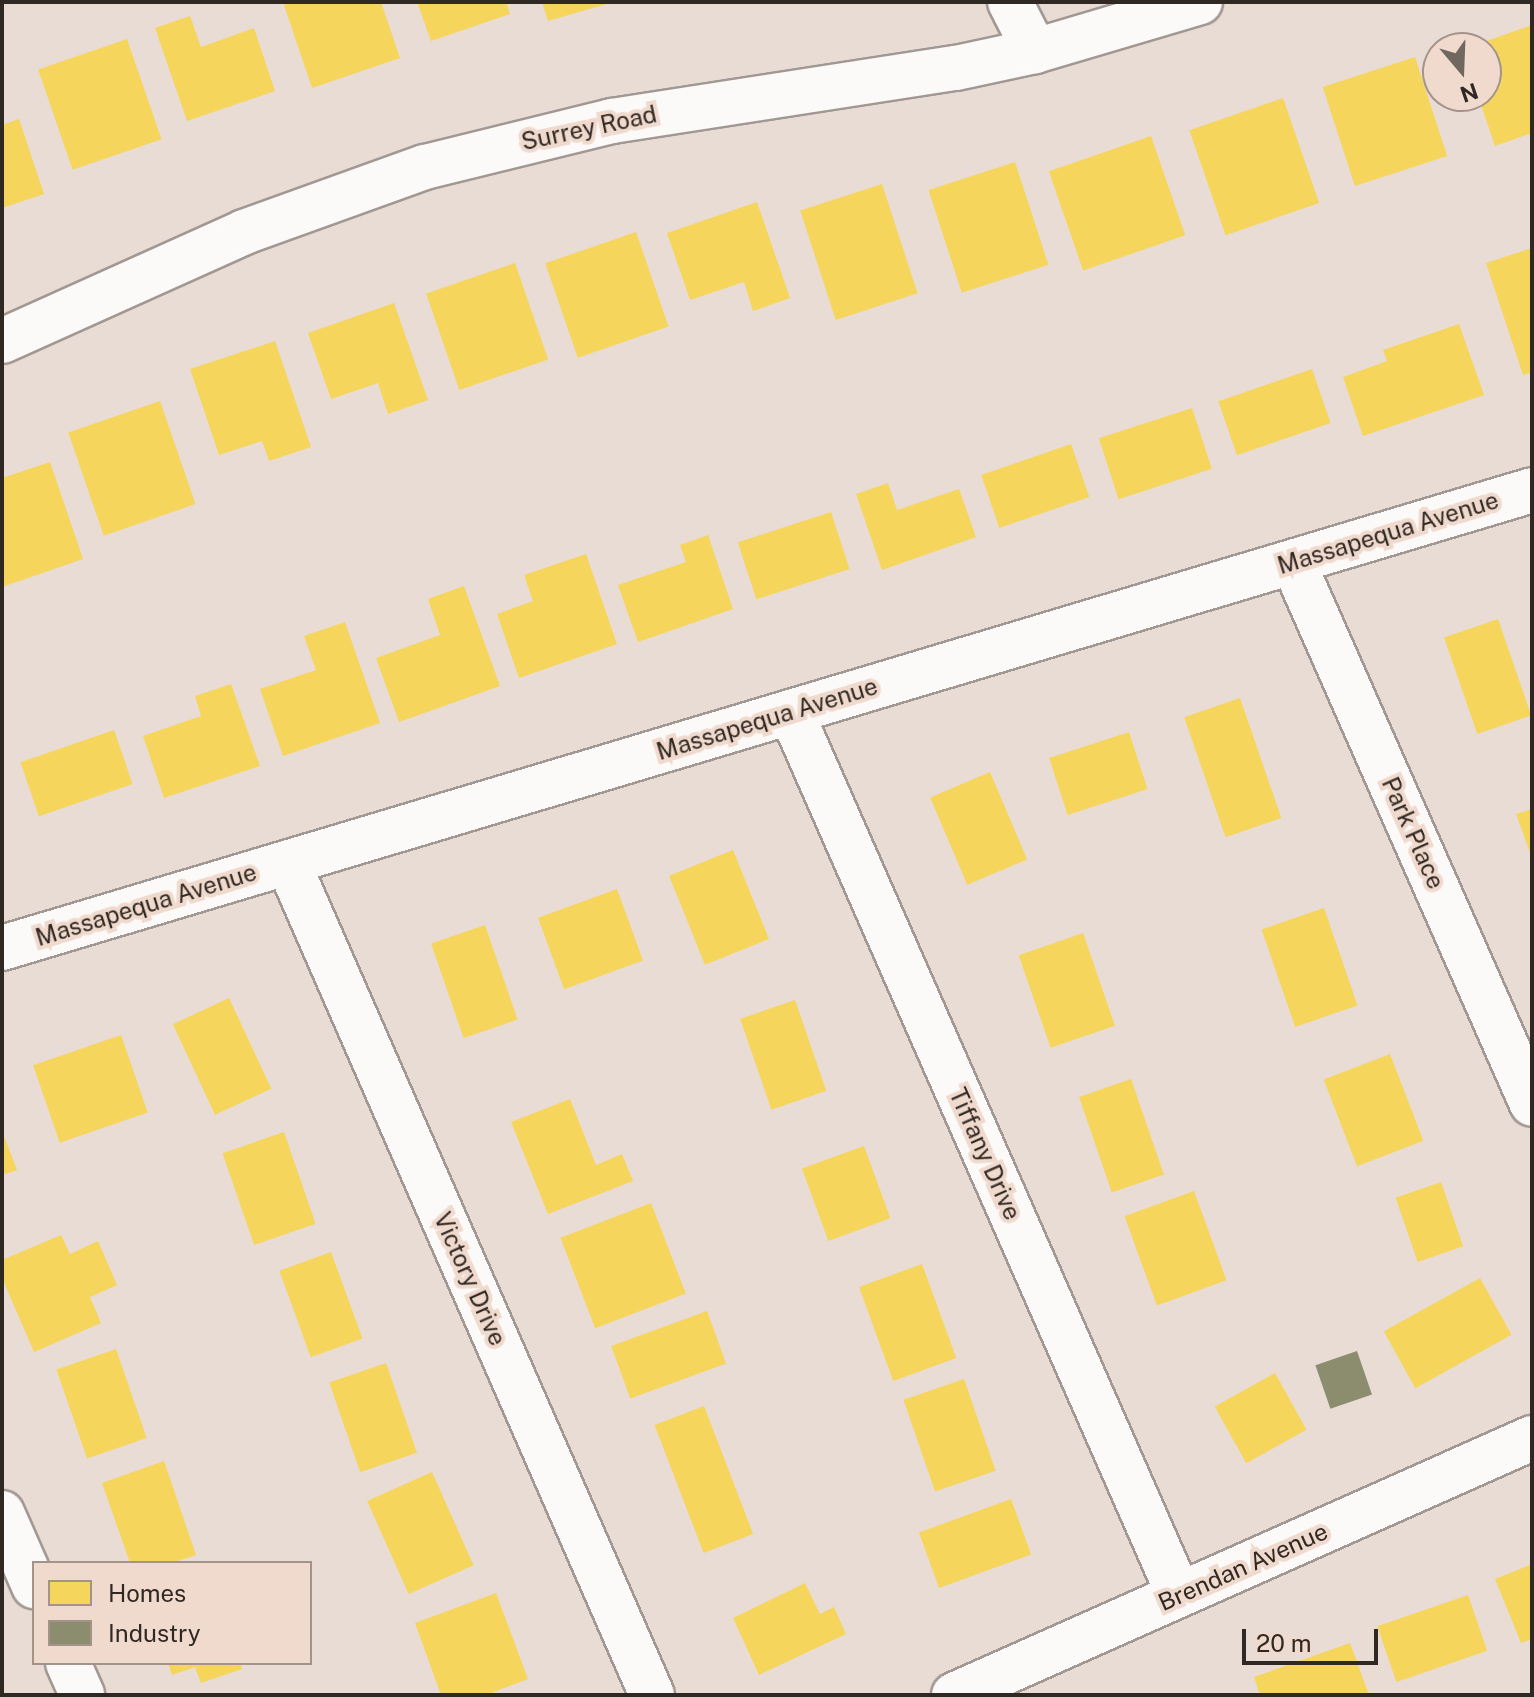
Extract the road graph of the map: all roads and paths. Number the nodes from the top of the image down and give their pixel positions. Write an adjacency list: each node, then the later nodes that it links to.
1 (1010, 2): 3 (street)
2 (1200, 2): 3 (street, Surrey Road)
3 (1035, 51): 4 (street, Surrey Road)
4 (2, 341)
5 (1532, 490): 6 (street, Massapequa Avenue)
6 (1293, 562): 7 (street, Massapequa Avenue); 10 (street, Park Place)
7 (791, 712): 8 (street, Massapequa Avenue); 14 (street, Tiffany Drive)
8 (288, 863): 9 (street, Massapequa Avenue); 17 (street, Victory Drive)
9 (2, 948)
10 (1532, 1104)
11 (1532, 1438): 14 (street, Brendan Avenue)
12 (2, 1513): 13 (street)
13 (32, 1581)
14 (1179, 1595): 18 (street, Brendan Avenue)
15 (69, 1665): 16 (street)
16 (82, 1695)
17 (652, 1695)
18 (954, 1695)

